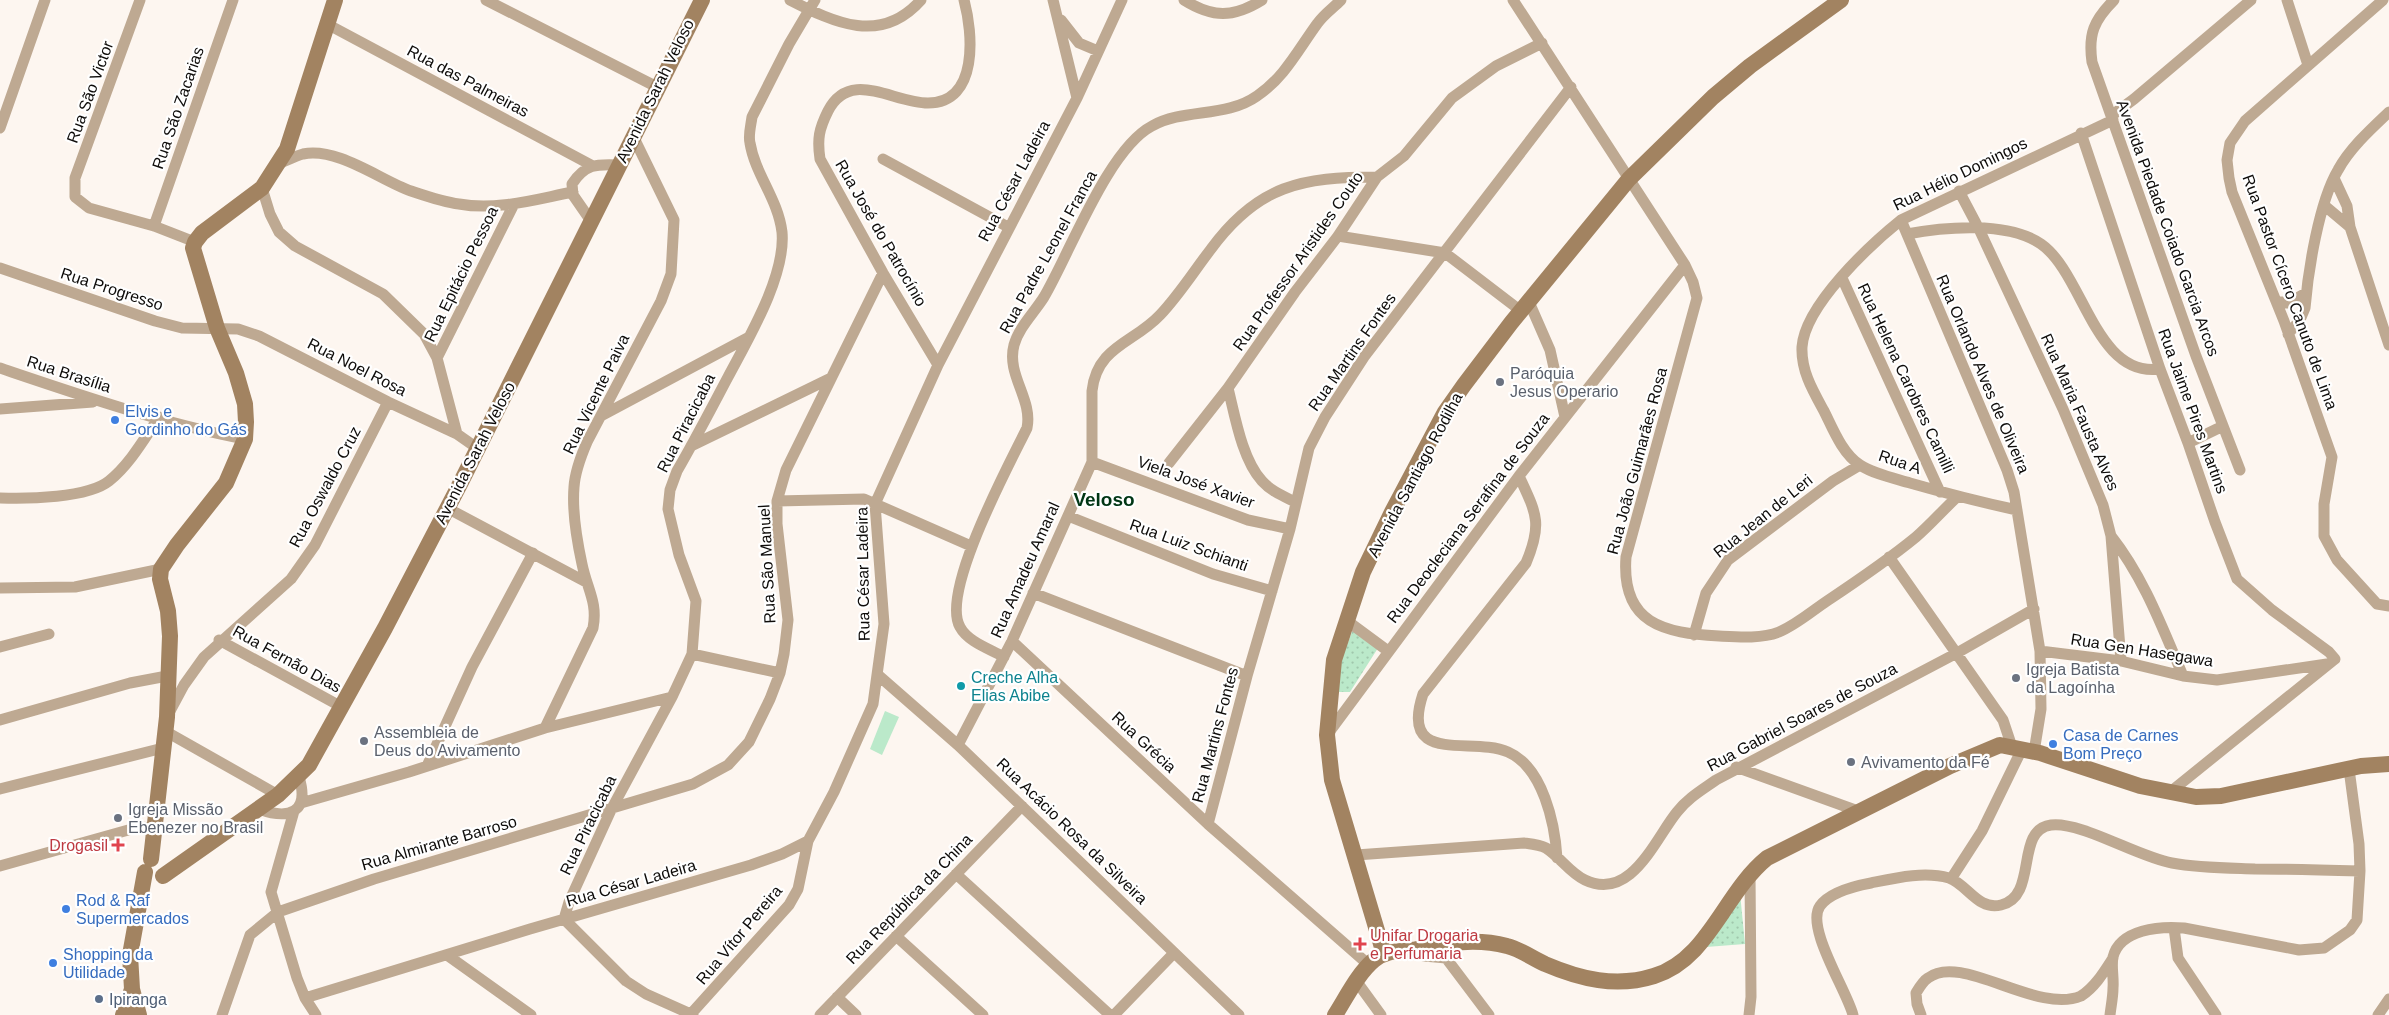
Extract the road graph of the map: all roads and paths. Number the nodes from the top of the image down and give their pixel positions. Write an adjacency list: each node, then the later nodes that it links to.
1 (45, 0): 32 (street)
2 (140, 0): 49 (street, Rua São Victor)
3 (233, 0): 49 (street, Rua São Zacarias)
4 (335, 0): 23 (main road)
5 (486, 0): 27 (street)
6 (702, 0): 27 (main road, Avenida Sarah Veloso)
7 (790, 0): 21 (street)
8 (921, 0): 21 (street)
9 (964, 0): 59 (street, Rua José do Patrocínio)
10 (1053, 0): 22 (street)
11 (1122, 0): 25 (street, Rua César Ladeira)
12 (1184, 0): 13 (street)
13 (1262, 0)
14 (1341, 0): 104 (street, Rua Padre Leonel Franca)
15 (1513, 0): 24 (street, Rua João Guimarães Rosa)
16 (1842, 0): 41 (main road, Avenida Santiago Rodilha)
17 (2114, 0): 31 (street, Avenida Piedade Coiado Garcia Arcos)
18 (2251, 0): 31 (street, Rua Hélio Domingos)
19 (2287, 0): 26 (street)
20 (2383, 0): 26 (street, Rua Pastor Cícero Canuto de Lima)
21 (812, 5): 66 (street, Rua Piracicaba)
22 (1057, 14): 25 (street); 29 (street)
23 (327, 24): 36 (main road); 38 (street, Rua das Palmeiras)
24 (1542, 43): 28 (street, Rua João Guimarães Rosa); 39 (street, Rua Professor Aristides Couto)
25 (1098, 51): 29 (street, Rua César Ladeira)
26 (2308, 65): 62 (street, Rua Pastor Cícero Canuto de Lima)
27 (658, 87): 34 (main road, Avenida Sarah Veloso)
28 (1571, 87): 41 (street, Rua João Guimarães Rosa); 56 (street, Rua Martins Fontes)
29 (1077, 98): 50 (street, Rua César Ladeira)
30 (2387, 115): 40 (street)
31 (2112, 118): 33 (street, Rua Hélio Domingos); 82 (street, Avenida Piedade Coiado Garcia Arcos)
32 (0, 128)
33 (2081, 133): 43 (street, Rua Hélio Domingos); 71 (street, Rua Jaime Pires Martins)
34 (633, 136): 37 (main road, Avenida Sarah Veloso); 79 (street, Rua Vicente Paiva)
35 (883, 159): 50 (street)
36 (278, 164): 42 (main road); 45 (street)
37 (618, 165): 38 (street); 48 (main road, Avenida Sarah Veloso)
38 (593, 166): 44 (street)
39 (1377, 177): 54 (street, Rua Professor Aristides Couto); 88 (street, Rua Amadeu Amaral)
40 (2334, 178): 46 (street); 51 (street)
41 (1629, 179): 57 (street, Rua João Guimarães Rosa); 63 (main road, Avenida Santiago Rodilha)
42 (262, 188): 55 (main road); 68 (street)
43 (1959, 191): 47 (street, Rua Hélio Domingos); 52 (street, Rua Maria Fausta Alves)
44 (573, 192): 45 (street); 48 (street)
45 (514, 204): 68 (street, Rua Epitácio Pessoa)
46 (2325, 206): 51 (street); 61 (street)
47 (1901, 220): 53 (street, Rua Orlando Alves de Oliveira); 60 (street, Rua Hélio Domingos)
48 (591, 221): 87 (main road, Avenida Sarah Veloso)
49 (154, 226): 55 (street)
50 (1008, 227): 69 (street, Rua César Ladeira)
51 (2350, 227): 67 (street)
52 (1979, 229): 53 (street); 71 (street); 103 (street, Rua Maria Fausta Alves)
53 (1907, 234): 100 (street, Rua Orlando Alves de Oliveira)
54 (1338, 236): 56 (street); 73 (street, Rua Professor Aristides Couto)
55 (195, 242): 64 (main road)
56 (1445, 253): 63 (street); 97 (street, Rua Martins Fontes)
57 (1685, 265): 81 (street, Rua Deocleciana Serafina de Souza); 116 (street, Rua João Guimarães Rosa)
58 (0, 268): 64 (street, Rua Progresso)
59 (883, 273): 69 (street, Rua José do Patrocínio); 72 (street, Rua São Manuel)
60 (1842, 278): 90 (street, Rua Hélio Domingos); 93 (street, Rua Helena Carobres Camilli)
61 (2306, 293): 62 (street); 65 (street)
62 (2276, 301): 65 (street, Rua Pastor Cícero Canuto de Lima)
63 (1525, 307): 81 (street); 114 (main road, Avenida Santiago Rodilha)
64 (217, 328): 76 (street, Rua Noel Rosa); 84 (main road)
65 (2288, 334): 112 (street, Rua Pastor Cícero Canuto de Lima)
66 (749, 337): 79 (street); 86 (street, Rua Piracicaba)
67 (2389, 345)
68 (437, 358): 83 (street)
69 (938, 365): 98 (street, Rua César Ladeira)
70 (0, 368): 75 (street, Rua Brasília)
71 (2160, 369): 85 (street, Rua Jaime Pires Martins)
72 (829, 379): 74 (street); 77 (street, Rua São Manuel)
73 (1228, 388): 89 (street, Rua Professor Aristides Couto); 97 (street)
74 (800, 393): 77 (street); 86 (street)
75 (97, 401): 78 (street); 80 (street, Rua Brasília)
76 (388, 402): 83 (street, Rua Noel Rosa); 117 (street, Rua Oswaldo Cruz)
77 (817, 405): 96 (street, Rua São Manuel)
78 (0, 409)
79 (601, 416): 108 (street, Rua Vicente Paiva)
80 (159, 417): 84 (street, Rua Brasília); 95 (street)
81 (1565, 417): 92 (street, Rua Deocleciana Serafina de Souza)
82 (2223, 426): 85 (street); 91 (street, Avenida Piedade Coiado Garcia Arcos)
83 (457, 434): 87 (street, Rua Noel Rosa)
84 (245, 439): 107 (main road)
85 (2188, 442): 126 (street, Rua Jaime Pires Martins)
86 (691, 446): 122 (street, Rua Piracicaba)
87 (477, 448): 99 (main road, Avenida Sarah Veloso)
88 (1092, 462): 101 (street, Rua Amadeu Amaral); 102 (street, Viela José Xavier)
89 (1169, 463)
90 (1860, 464): 93 (street, Rua A); 116 (street, Rua Jean de Leri)
91 (2240, 470)
92 (1519, 476): 120 (street, Rua Deocleciana Serafina de Souza); 158 (street)
93 (1940, 492): 94 (street, Rua A)
94 (1957, 497): 100 (street, Rua A); 106 (street, Rua João Guimarães Rosa)
95 (0, 498)
96 (777, 501): 98 (street); 127 (street, Rua São Manuel)
97 (1295, 502): 102 (street, Rua Martins Fontes)
98 (875, 504): 104 (street); 128 (street, Rua César Ladeira)
99 (447, 508): 105 (street); 133 (main road, Avenida Sarah Veloso)
100 (2017, 510): 113 (street, Rua Orlando Alves de Oliveira)
101 (1068, 516): 110 (street, Rua Luiz Schianti); 111 (street, Rua Amadeu Amaral)
102 (1290, 530): 110 (street, Rua Martins Fontes)
103 (2111, 536): 125 (street, Rua Maria Fausta Alves); 131 (street)
104 (971, 546): 124 (street, Rua Padre Leonel Franca)
105 (533, 553): 108 (street); 142 (street)
106 (1889, 557): 116 (street, Rua João Guimarães Rosa); 123 (street)
107 (161, 569): 109 (street); 129 (main road)
108 (586, 582): 136 (street, Rua Vicente Paiva)
109 (0, 588)
110 (1272, 591): 130 (street, Rua Martins Fontes)
111 (1033, 593): 118 (street, Rua Amadeu Amaral); 130 (street)
112 (2387, 607)
113 (2034, 610): 121 (street, Rua Orlando Alves de Oliveira); 123 (street, Rua Gabriel Soares de Souza)
114 (1346, 620): 120 (street); 137 (main road, Avenida Santiago Rodilha)
115 (49, 634): 119 (street)
116 (1694, 635)
117 (219, 640): 133 (street, Rua Fernão Dias); 135 (street, Rua Oswaldo Cruz)
118 (1012, 641): 124 (street, Rua Amadeu Amaral); 154 (street, Rua Grécia)
119 (0, 647)
120 (1388, 651): 137 (street, Rua Deocleciana Serafina de Souza)
121 (2040, 651): 125 (street, Rua Gen Hasegawa); 140 (street, Rua Orlando Alves de Oliveira)
122 (692, 654): 127 (street); 132 (street, Rua Piracicaba)
123 (1957, 654): 140 (street); 143 (street, Rua Gabriel Soares de Souza)
124 (1004, 657): 138 (street, Rua Amadeu Amaral)
125 (2121, 661): 131 (street, Rua Gen Hasegawa)
126 (2332, 661): 131 (street, Rua Gen Hasegawa); 147 (street)
127 (780, 673): 152 (street, Rua São Manuel)
128 (878, 675): 138 (street, Rua Acácio Rosa da Silveira); 156 (street, Rua César Ladeira)
129 (167, 676): 134 (street); 135 (main road)
130 (1247, 676): 154 (street, Rua Martins Fontes)
131 (2183, 676)
132 (672, 697): 136 (street); 152 (street, Rua Piracicaba)
133 (340, 706): 145 (main road, Avenida Sarah Veloso)
134 (0, 720)
135 (166, 724): 139 (main road); 148 (street)
136 (545, 728): 142 (street)
137 (1327, 735): 157 (main road, Avenida Santiago Rodilha)
138 (958, 745): 149 (street, Rua Acácio Rosa da Silveira)
139 (163, 748): 146 (street); 155 (main road)
140 (2022, 749): 147 (main road); 153 (main road); 164 (street, Rua Orlando Alves de Oliveira)
141 (2389, 764): 144 (main road)
142 (427, 766): 150 (street)
143 (1736, 767): 153 (street); 158 (street, Rua Gabriel Soares de Souza)
144 (2349, 770): 147 (main road); 162 (street)
145 (298, 777): 148 (main road, Avenida Sarah Veloso); 150 (street)
146 (0, 789)
147 (2169, 793)
148 (278, 796): 151 (main road, Avenida Sarah Veloso)
149 (1022, 806): 163 (street, Rua República da China); 170 (street, Rua Acácio Rosa da Silveira)
150 (298, 807): 151 (street); 165 (street)
151 (259, 809): 160 (main road, Avenida Sarah Veloso)
152 (611, 810): 165 (street, Rua Almirante Barroso); 166 (street, Rua Piracicaba)
153 (1858, 811): 161 (main road)
154 (1208, 824): 174 (street, Rua Grécia)
155 (153, 828): 159 (street); 160 (main road)
156 (808, 841): 166 (street, Rua César Ladeira); 185 (street, Rua Vítor Pereira)
157 (1356, 855): 158 (street, Rua Gabriel Soares de Souza); 171 (main road, Avenida Santiago Rodilha)
158 (1557, 858)
159 (0, 866)
160 (155, 869): 176 (main road, Avenida Sarah Veloso)
161 (1750, 871): 169 (main road); 195 (street)
162 (2360, 871): 164 (street); 167 (street)
163 (956, 874): 168 (street, Rua República da China); 189 (street)
164 (1952, 879): 196 (street)
165 (278, 912): 178 (street); 182 (street)
166 (564, 919): 172 (street, Rua César Ladeira); 185 (street)
167 (2174, 928): 173 (street); 199 (street)
168 (896, 936): 177 (street, Rua República da China); 188 (street)
169 (1413, 950): 171 (main road); 194 (street)
170 (1174, 952): 190 (street); 191 (street, Rua Acácio Rosa da Silveira)
171 (1384, 954): 174 (main road)
172 (447, 955): 178 (street, Rua César Ladeira); 184 (street)
173 (2113, 958): 197 (street); 198 (street)
174 (1369, 965): 175 (main road)
175 (1358, 982): 192 (main road); 193 (street)
176 (132, 989): 180 (main road, Avenida Sarah Veloso); 181 (main road, Avenida Sarah Veloso)
177 (837, 997): 186 (street, Rua República da China); 187 (street)
178 (305, 998): 183 (street)
179 (2389, 999): 200 (street)
180 (123, 1015)
181 (138, 1015)
182 (222, 1015)
183 (316, 1015)
184 (531, 1015)
185 (691, 1015)
186 (820, 1015)
187 (856, 1015)
188 (983, 1015)
189 (1110, 1015)
190 (1114, 1015)
191 (1239, 1015)
192 (1334, 1015)
193 (1381, 1015)
194 (1489, 1015)
195 (1749, 1015)
196 (1853, 1015)
197 (1921, 1015)
198 (2110, 1015)
199 (2216, 1015)
200 (2378, 1015)

